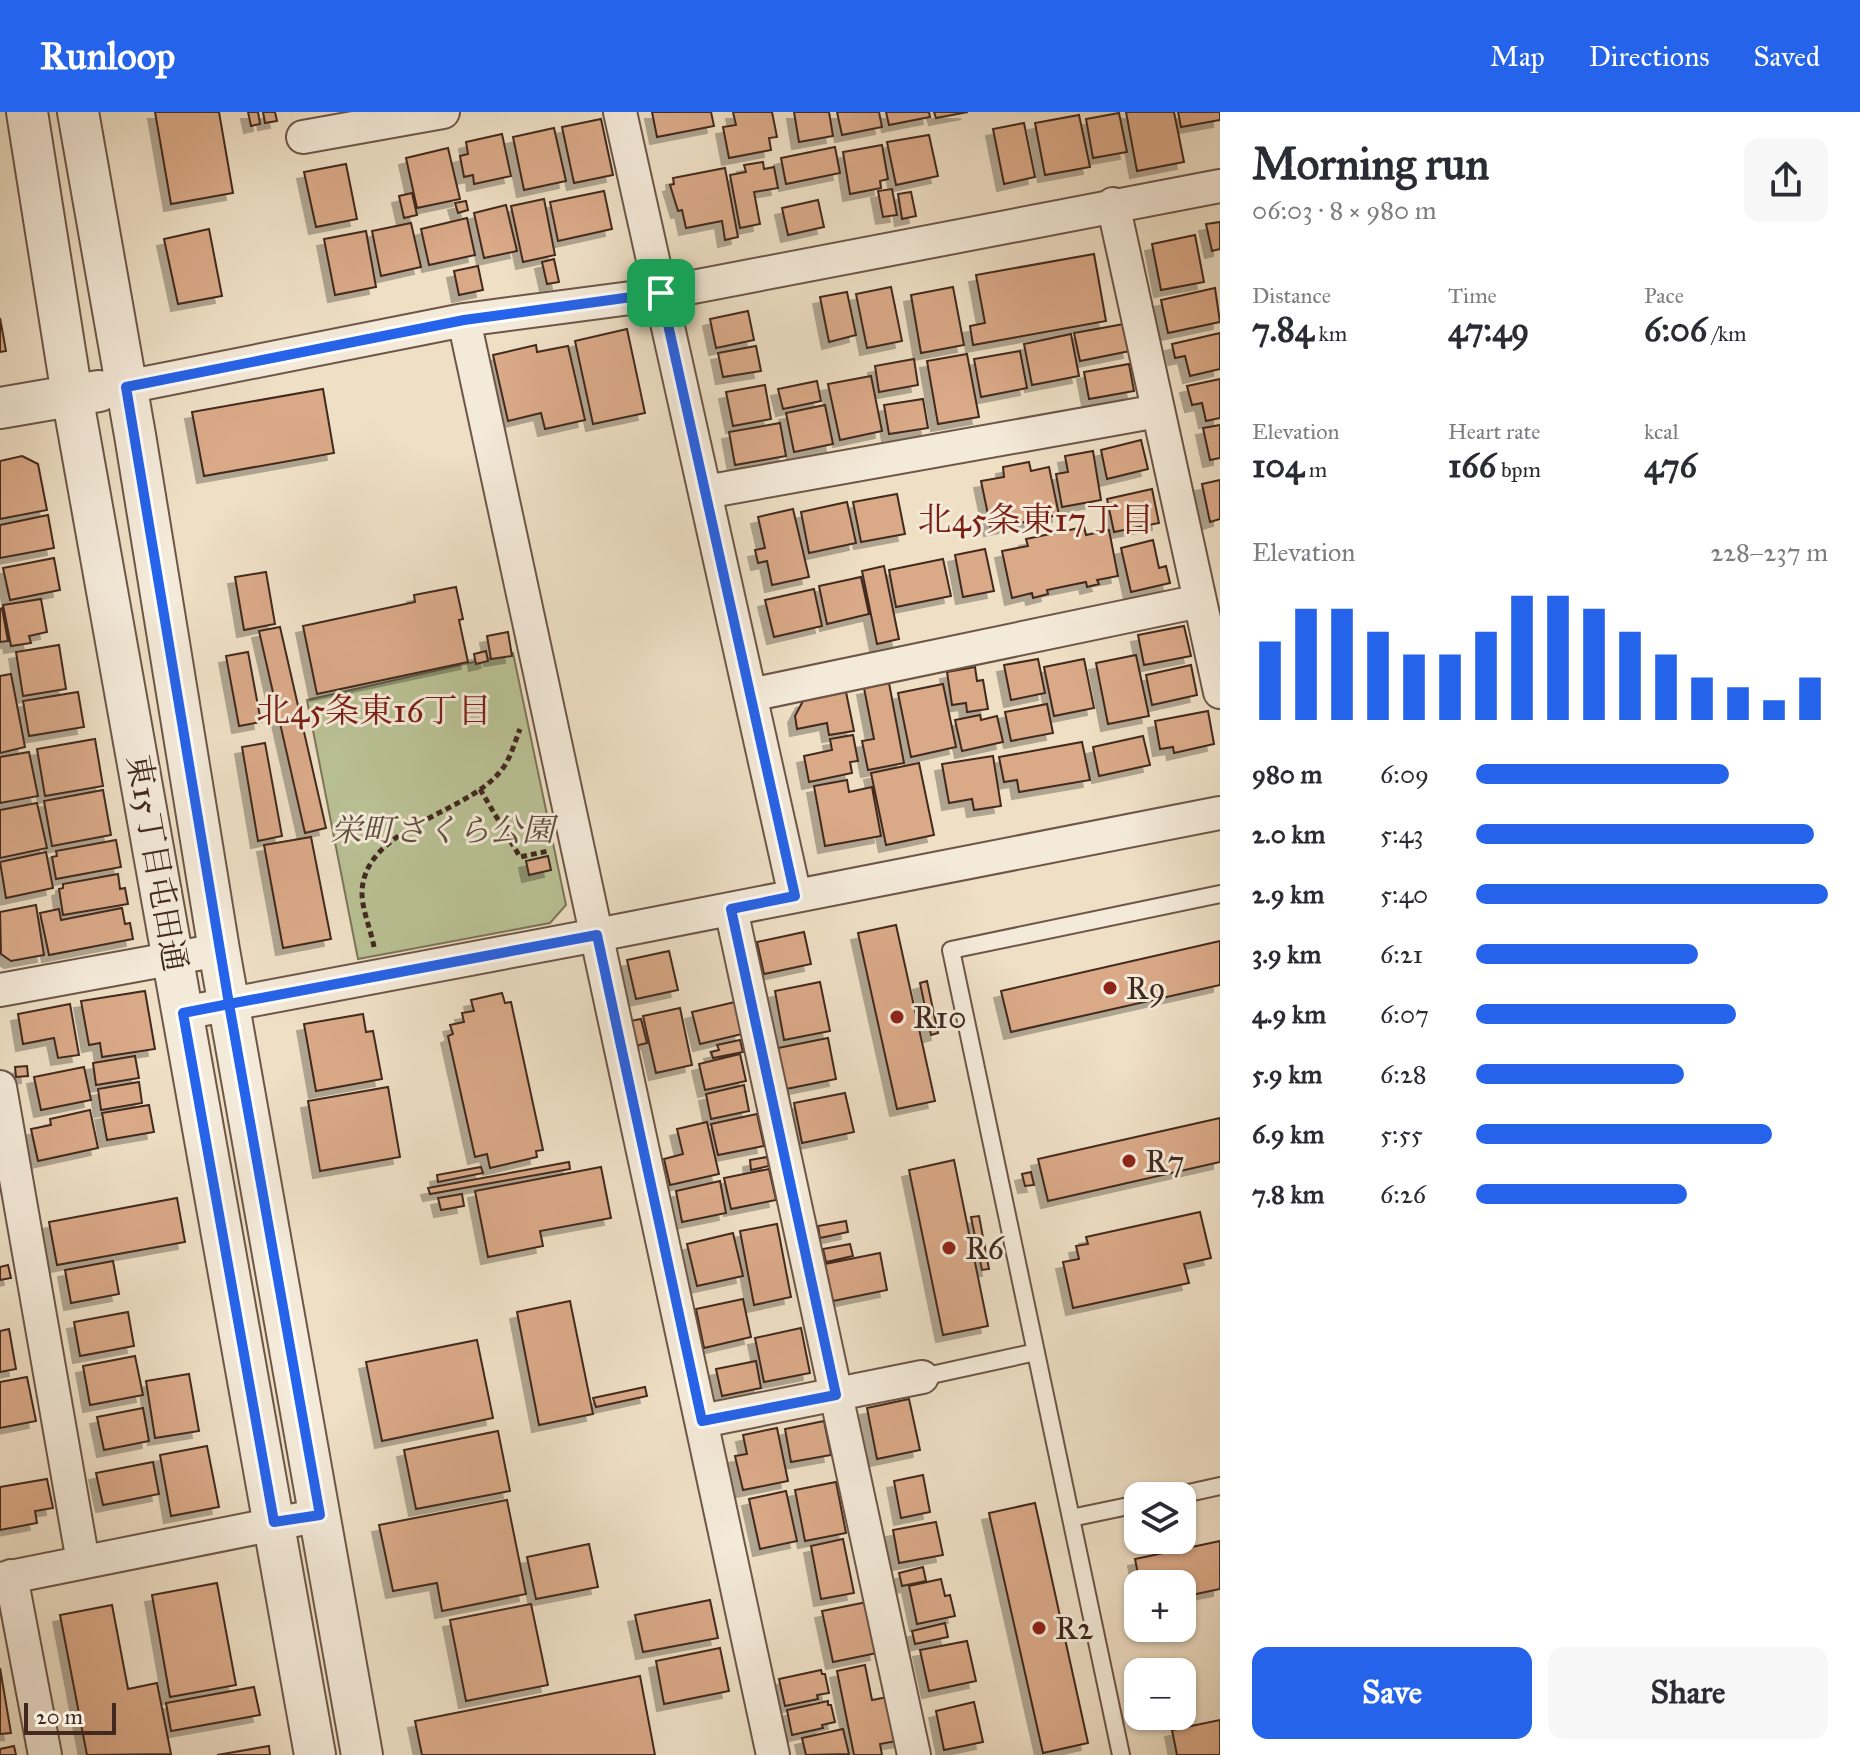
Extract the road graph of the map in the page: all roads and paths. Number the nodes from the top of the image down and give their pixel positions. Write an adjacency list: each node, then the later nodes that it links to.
1 (27, 112): 11 (street, 東15丁目屯田通)
2 (78, 112): 10 (street, 東15丁目屯田通)
3 (443, 112): 5 (street)
4 (620, 112): 8 (street)
5 (303, 137)
6 (1220, 186): 7 (street)
7 (1113, 204): 8 (street); 13 (street)
8 (661, 293): 9 (street); 14 (street)
9 (464, 320): 10 (street); 25 (street)
10 (126, 387): 11 (street); 26 (street, 東15丁目屯田通)
11 (72, 395): 12 (street); 27 (street, 東15丁目屯田通)
12 (0, 408)
13 (1158, 411): 14 (street); 15 (street)
14 (705, 492): 17 (street)
15 (1200, 601): 16 (street); 17 (street)
16 (1220, 692)
17 (750, 695): 23 (street)
18 (524, 718): 19 (path)
19 (480, 789): 21 (path); 28 (path)
20 (1220, 813): 23 (street)
21 (559, 849)
22 (1220, 894): 33 (lane)
23 (795, 896): 24 (street)
24 (731, 909): 25 (street); 35 (street)
25 (597, 935): 30 (street); 36 (street)
26 (219, 950): 27 (street); 30 (street, 東15丁目屯田通)
27 (173, 956): 29 (street); 31 (street, 東15丁目屯田通)
28 (377, 960)
29 (0, 990)
30 (229, 1004): 31 (street); 40 (street, 東15丁目屯田通)
31 (183, 1013): 42 (street, 東15丁目屯田通)
32 (0, 1087): 43 (street)
33 (1036, 1352): 34 (lane); 41 (lane)
34 (922, 1377): 35 (street)
35 (836, 1395): 36 (street); 49 (street)
36 (702, 1421): 48 (street)
37 (1220, 1486): 38 (lane)
38 (1196, 1491)
39 (1124, 1507): 41 (lane)
40 (320, 1515): 42 (street); 47 (street, 東15丁目屯田通)
41 (1071, 1518): 50 (lane)
42 (274, 1522): 43 (street); 46 (street, 東15丁目屯田通)
43 (83, 1562): 44 (street)
44 (6, 1577): 45 (street)
45 (45, 1755)
46 (315, 1755)
47 (362, 1755)
48 (773, 1755)
49 (914, 1755)
50 (1121, 1755)

